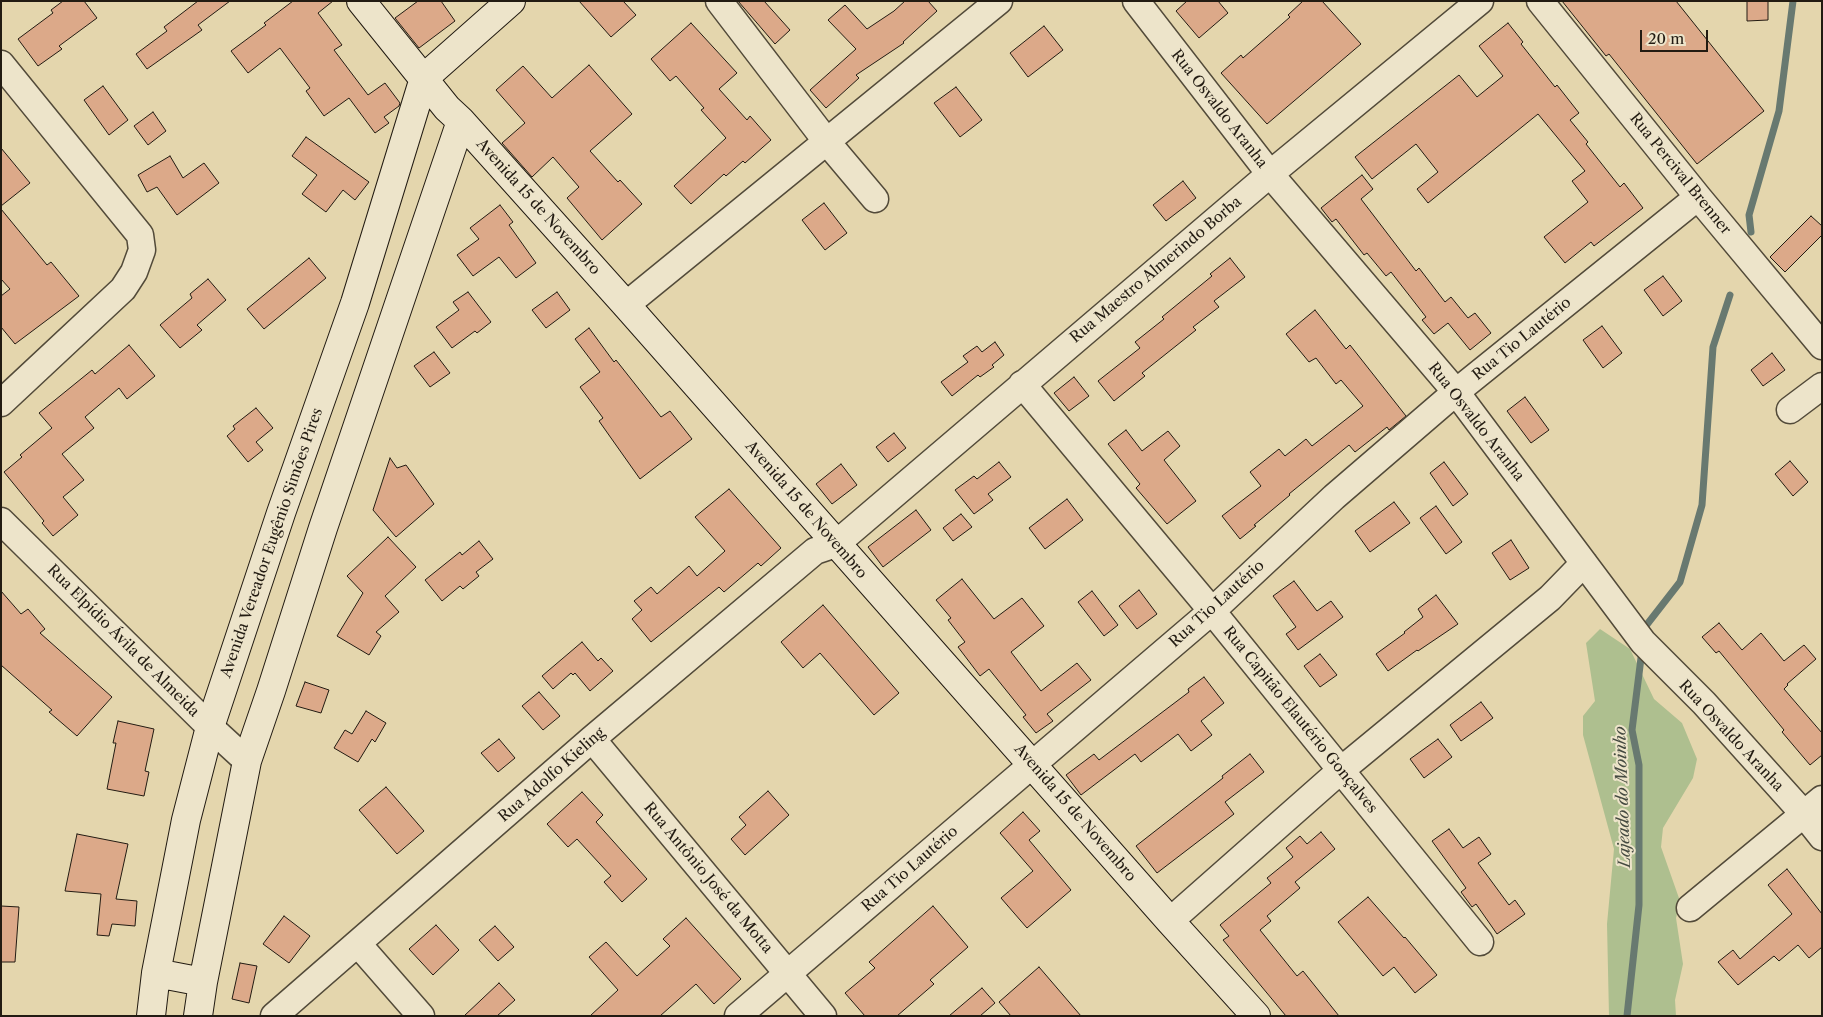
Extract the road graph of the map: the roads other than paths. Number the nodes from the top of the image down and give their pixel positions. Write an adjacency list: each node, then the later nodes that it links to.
1 (361, 1): 9 (street, Avenida 15 de Novembro)
2 (510, 1): 9 (street)
3 (720, 1): 11 (street)
4 (999, 1): 11 (street)
5 (1136, 1): 12 (street, Rua Osvaldo Aranha)
6 (1480, 1): 12 (street, Rua Maestro Almerindo Borba)
7 (1540, 1): 13 (street, Rua Percival Brenner)
8 (1, 64): 22 (street)
9 (424, 78): 10 (street, Avenida 15 de Novembro); 15 (street, Avenida Vereador Eugênio Simões Pires)
10 (461, 121): 16 (street, Avenida 15 de Novembro); 17 (street)
11 (828, 142): 14 (street); 16 (street)
12 (1270, 174): 19 (street, Rua Maestro Almerindo Borba); 21 (street, Rua Osvaldo Aranha)
13 (1698, 197): 18 (street, Rua Percival Brenner); 21 (street, Rua Tio Lautério)
14 (875, 199)
15 (355, 303): 17 (street); 24 (street, Avenida Vereador Eugênio Simões Pires)
16 (626, 305): 27 (street, Avenida 15 de Novembro)
17 (395, 314): 26 (street)
18 (1822, 346)
19 (1022, 384): 27 (street, Rua Maestro Almerindo Borba); 29 (street, Rua Capitão Elautério Gonçalves)
20 (1822, 386): 23 (street)
21 (1456, 392): 28 (street, Rua Osvaldo Aranha); 29 (street, Rua Tio Lautério)
22 (1, 403)
23 (1790, 410)
24 (281, 514): 26 (street); 30 (street, Avenida Vereador Eugênio Simões Pires)
25 (1, 521): 30 (street, Rua Elpídio Ávila de Almeida)
26 (323, 528): 32 (street)
27 (836, 544): 31 (street, Rua Adolfo Kieling); 33 (street, Avenida 15 de Novembro)
28 (1584, 563): 34 (street); 35 (street, Rua Osvaldo Aranha)
29 (1212, 611): 33 (street, Rua Tio Lautério); 34 (street, Rua Capitão Elautério Gonçalves)
30 (210, 727): 32 (street, Rua Elpídio Ávila de Almeida); 41 (street, Avenida Vereador Eugênio Simões Pires)
31 (592, 739): 40 (street, Rua Adolfo Kieling); 42 (street, Rua Antônio José da Motta)
32 (247, 761): 43 (street)
33 (1032, 764): 38 (street, Avenida 15 de Novembro); 42 (street, Rua Tio Lautério)
34 (1340, 771): 38 (street); 39 (street, Rua Capitão Elautério Gonçalves)
35 (1812, 806): 36 (street, Rua Osvaldo Aranha); 37 (street)
36 (1822, 837)
37 (1690, 908)
38 (1170, 921): 50 (street, Avenida 15 de Novembro)
39 (1480, 942)
40 (358, 944): 46 (street, Rua Adolfo Kieling); 47 (street)
41 (156, 973): 43 (street); 44 (street, Avenida Vereador Eugênio Simões Pires)
42 (787, 974): 48 (street, Rua Tio Lautério); 49 (street, Rua Antônio José da Motta)
43 (203, 982): 45 (street)
44 (151, 1016)
45 (198, 1016)
46 (274, 1016)
47 (421, 1016)
48 (738, 1016)
49 (823, 1016)
50 (1256, 1016)

